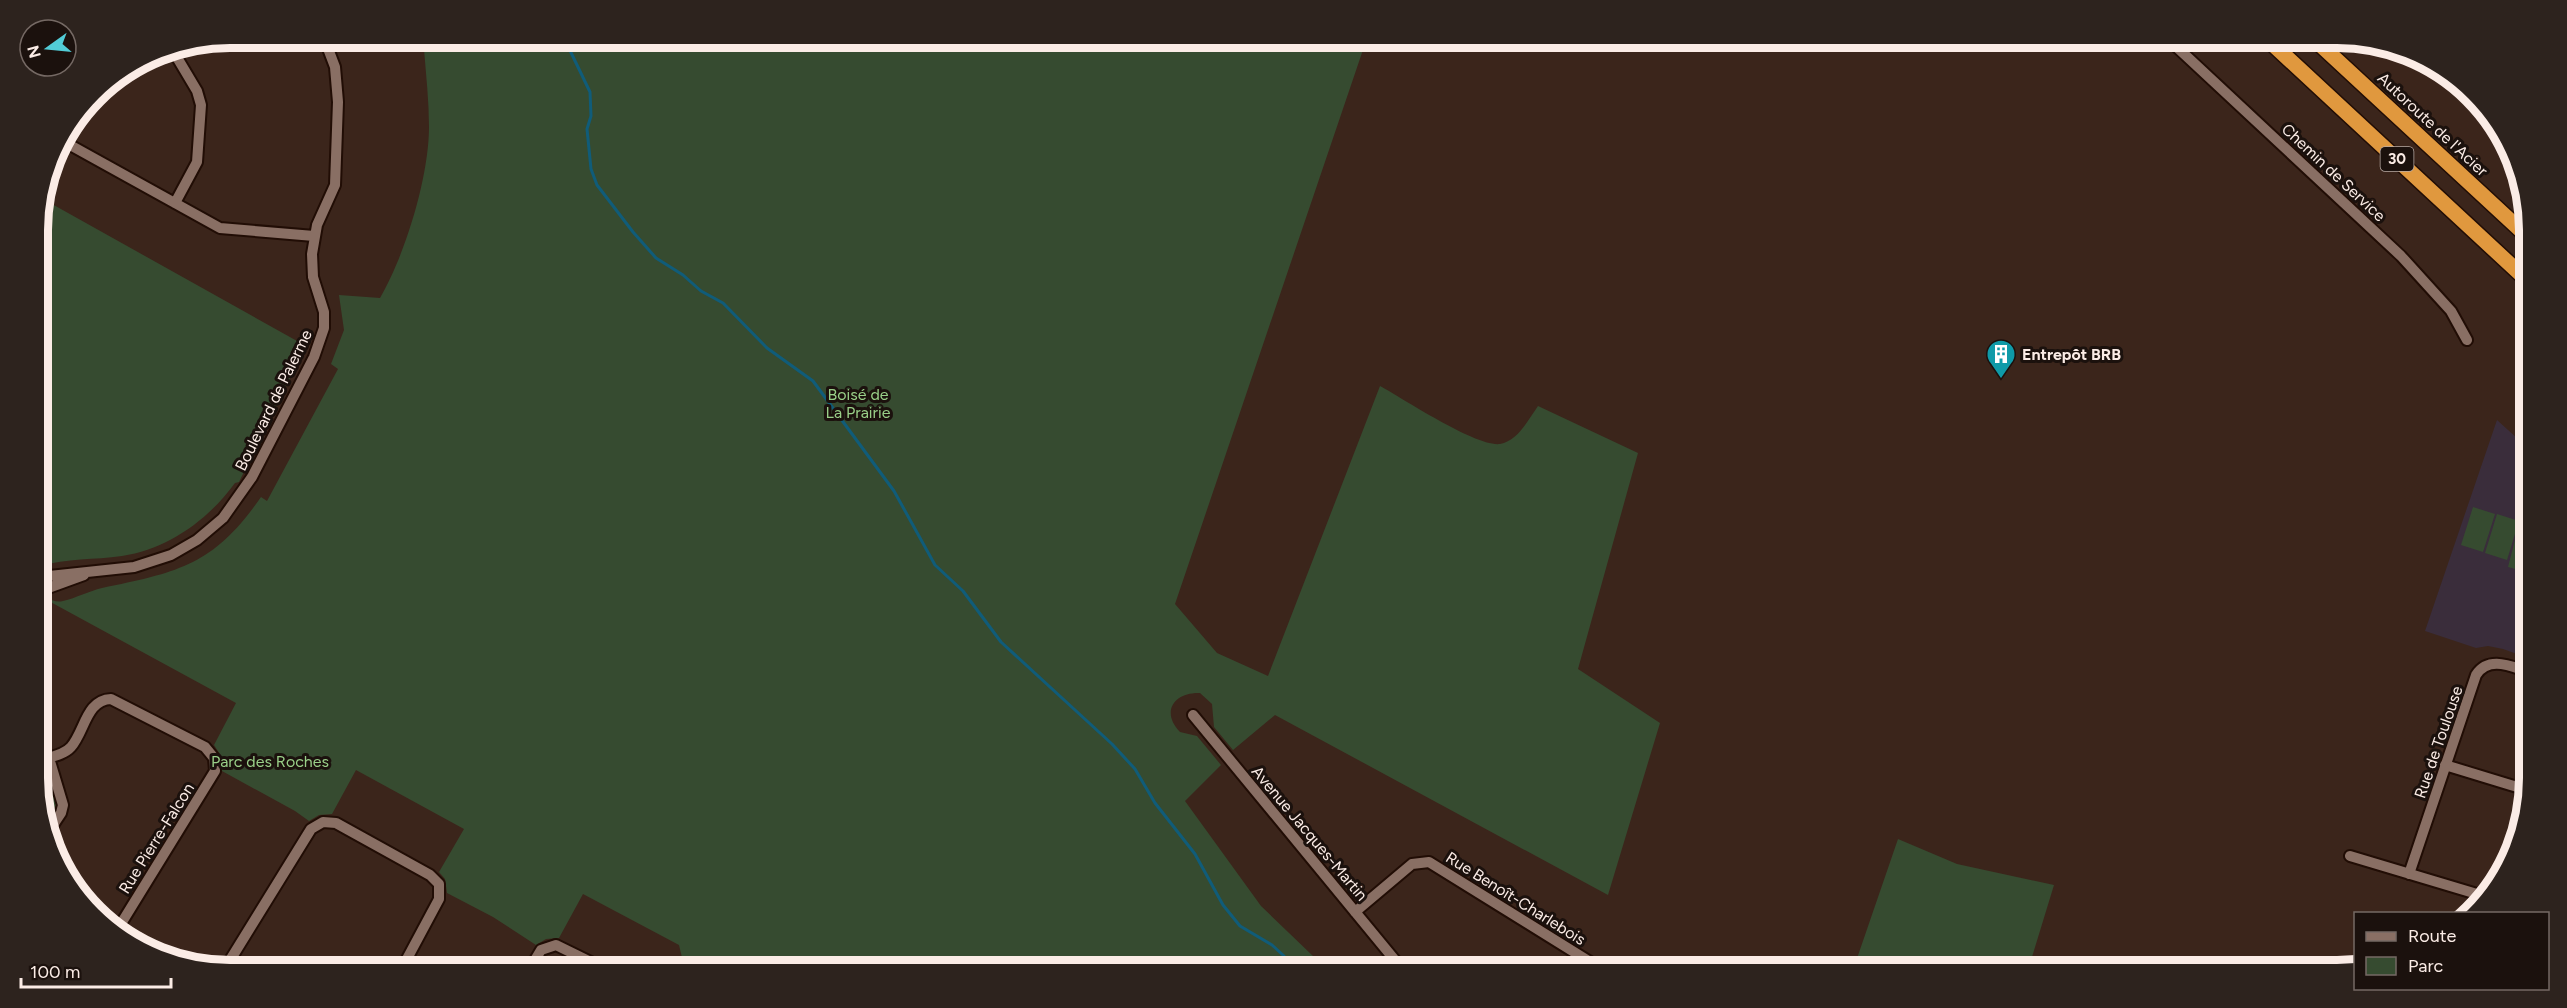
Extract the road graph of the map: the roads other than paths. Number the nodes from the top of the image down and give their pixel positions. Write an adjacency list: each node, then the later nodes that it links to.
1 (328, 48): 9 (street, Boulevard de Palerme)
2 (2178, 48): 11 (street, Chemin de Service)
3 (2277, 48): 10 (highway, 30)
4 (2324, 48): 8 (highway, Autoroute de l'Acier / 30)
5 (176, 56): 7 (street)
6 (70, 145): 7 (street)
7 (175, 203): 9 (street)
8 (2519, 229)
9 (314, 236): 12 (street, Boulevard de Palerme)
10 (2519, 273)
11 (2467, 340)
12 (87, 573): 13 (street, Boulevard de Palerme); 14 (street, Boulevard de Palerme)
13 (48, 576)
14 (48, 588)
15 (2519, 670): 18 (street, Rue de Toulouse)
16 (1193, 715): 25 (street, Avenue Jacques-Martin)
17 (48, 758): 26 (street, Rue Pierre-Falcon)
18 (2445, 765): 20 (street); 23 (street, Rue de Toulouse)
19 (48, 767): 21 (street, Rue Pierre-Falcon)
20 (2519, 787)
21 (55, 823)
22 (2350, 856): 23 (street)
23 (2409, 874): 24 (street)
24 (2477, 894)
25 (1355, 912): 31 (street, Avenue Jacques-Martin); 32 (street, Rue Benoît-Charlebois)
26 (121, 923)
27 (230, 960): 28 (street)
28 (406, 960)
29 (536, 960): 30 (street)
30 (587, 960)
31 (1394, 960)
32 (1587, 960)

